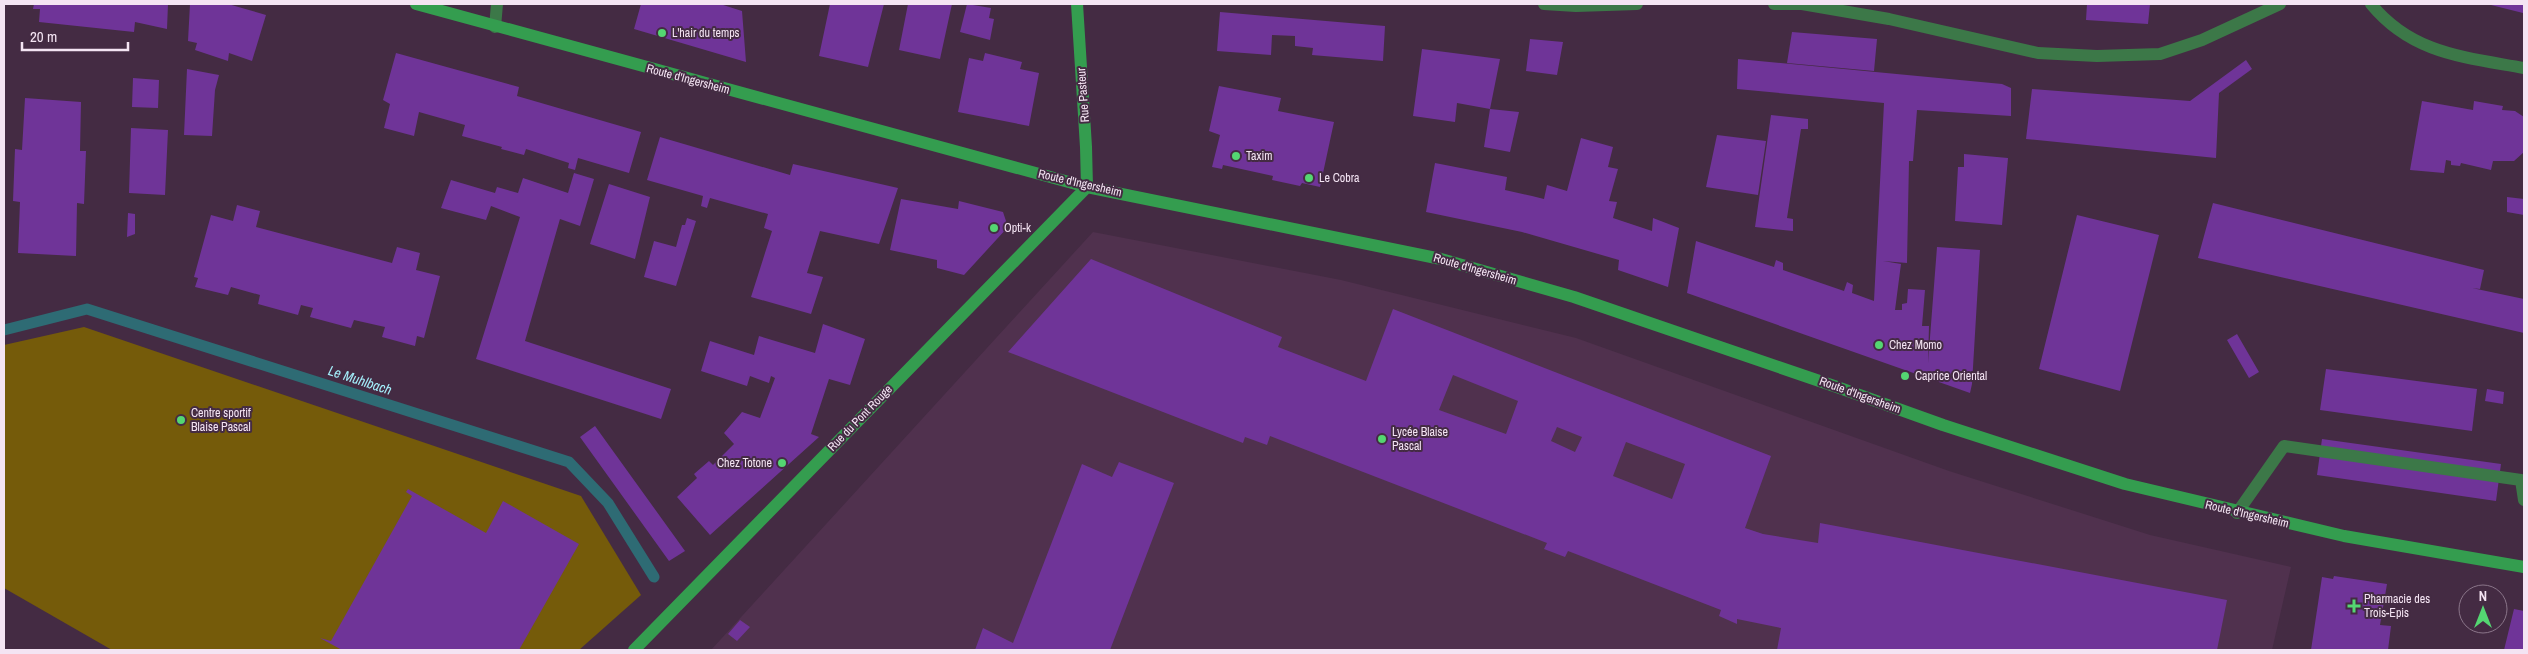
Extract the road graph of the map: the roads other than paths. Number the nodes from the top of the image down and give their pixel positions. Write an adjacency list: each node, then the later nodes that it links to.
1 (416, 4): 9 (main road, Route d'Ingersheim)
2 (497, 4): 9 (street)
3 (1077, 4): 11 (main road, Rue Pasteur)
4 (1544, 4): 5 (street)
5 (1637, 4)
6 (1774, 4): 7 (street)
7 (2280, 4)
8 (2371, 4): 10 (street)
9 (495, 27): 11 (main road, Route d'Ingersheim)
10 (2524, 68)
11 (1087, 187): 13 (main road, Route d'Ingersheim); 15 (main road, Rue du Pont Rouge)
12 (2524, 500): 13 (street)
13 (2237, 513): 14 (main road, Route d'Ingersheim)
14 (2524, 567)
15 (634, 650)

